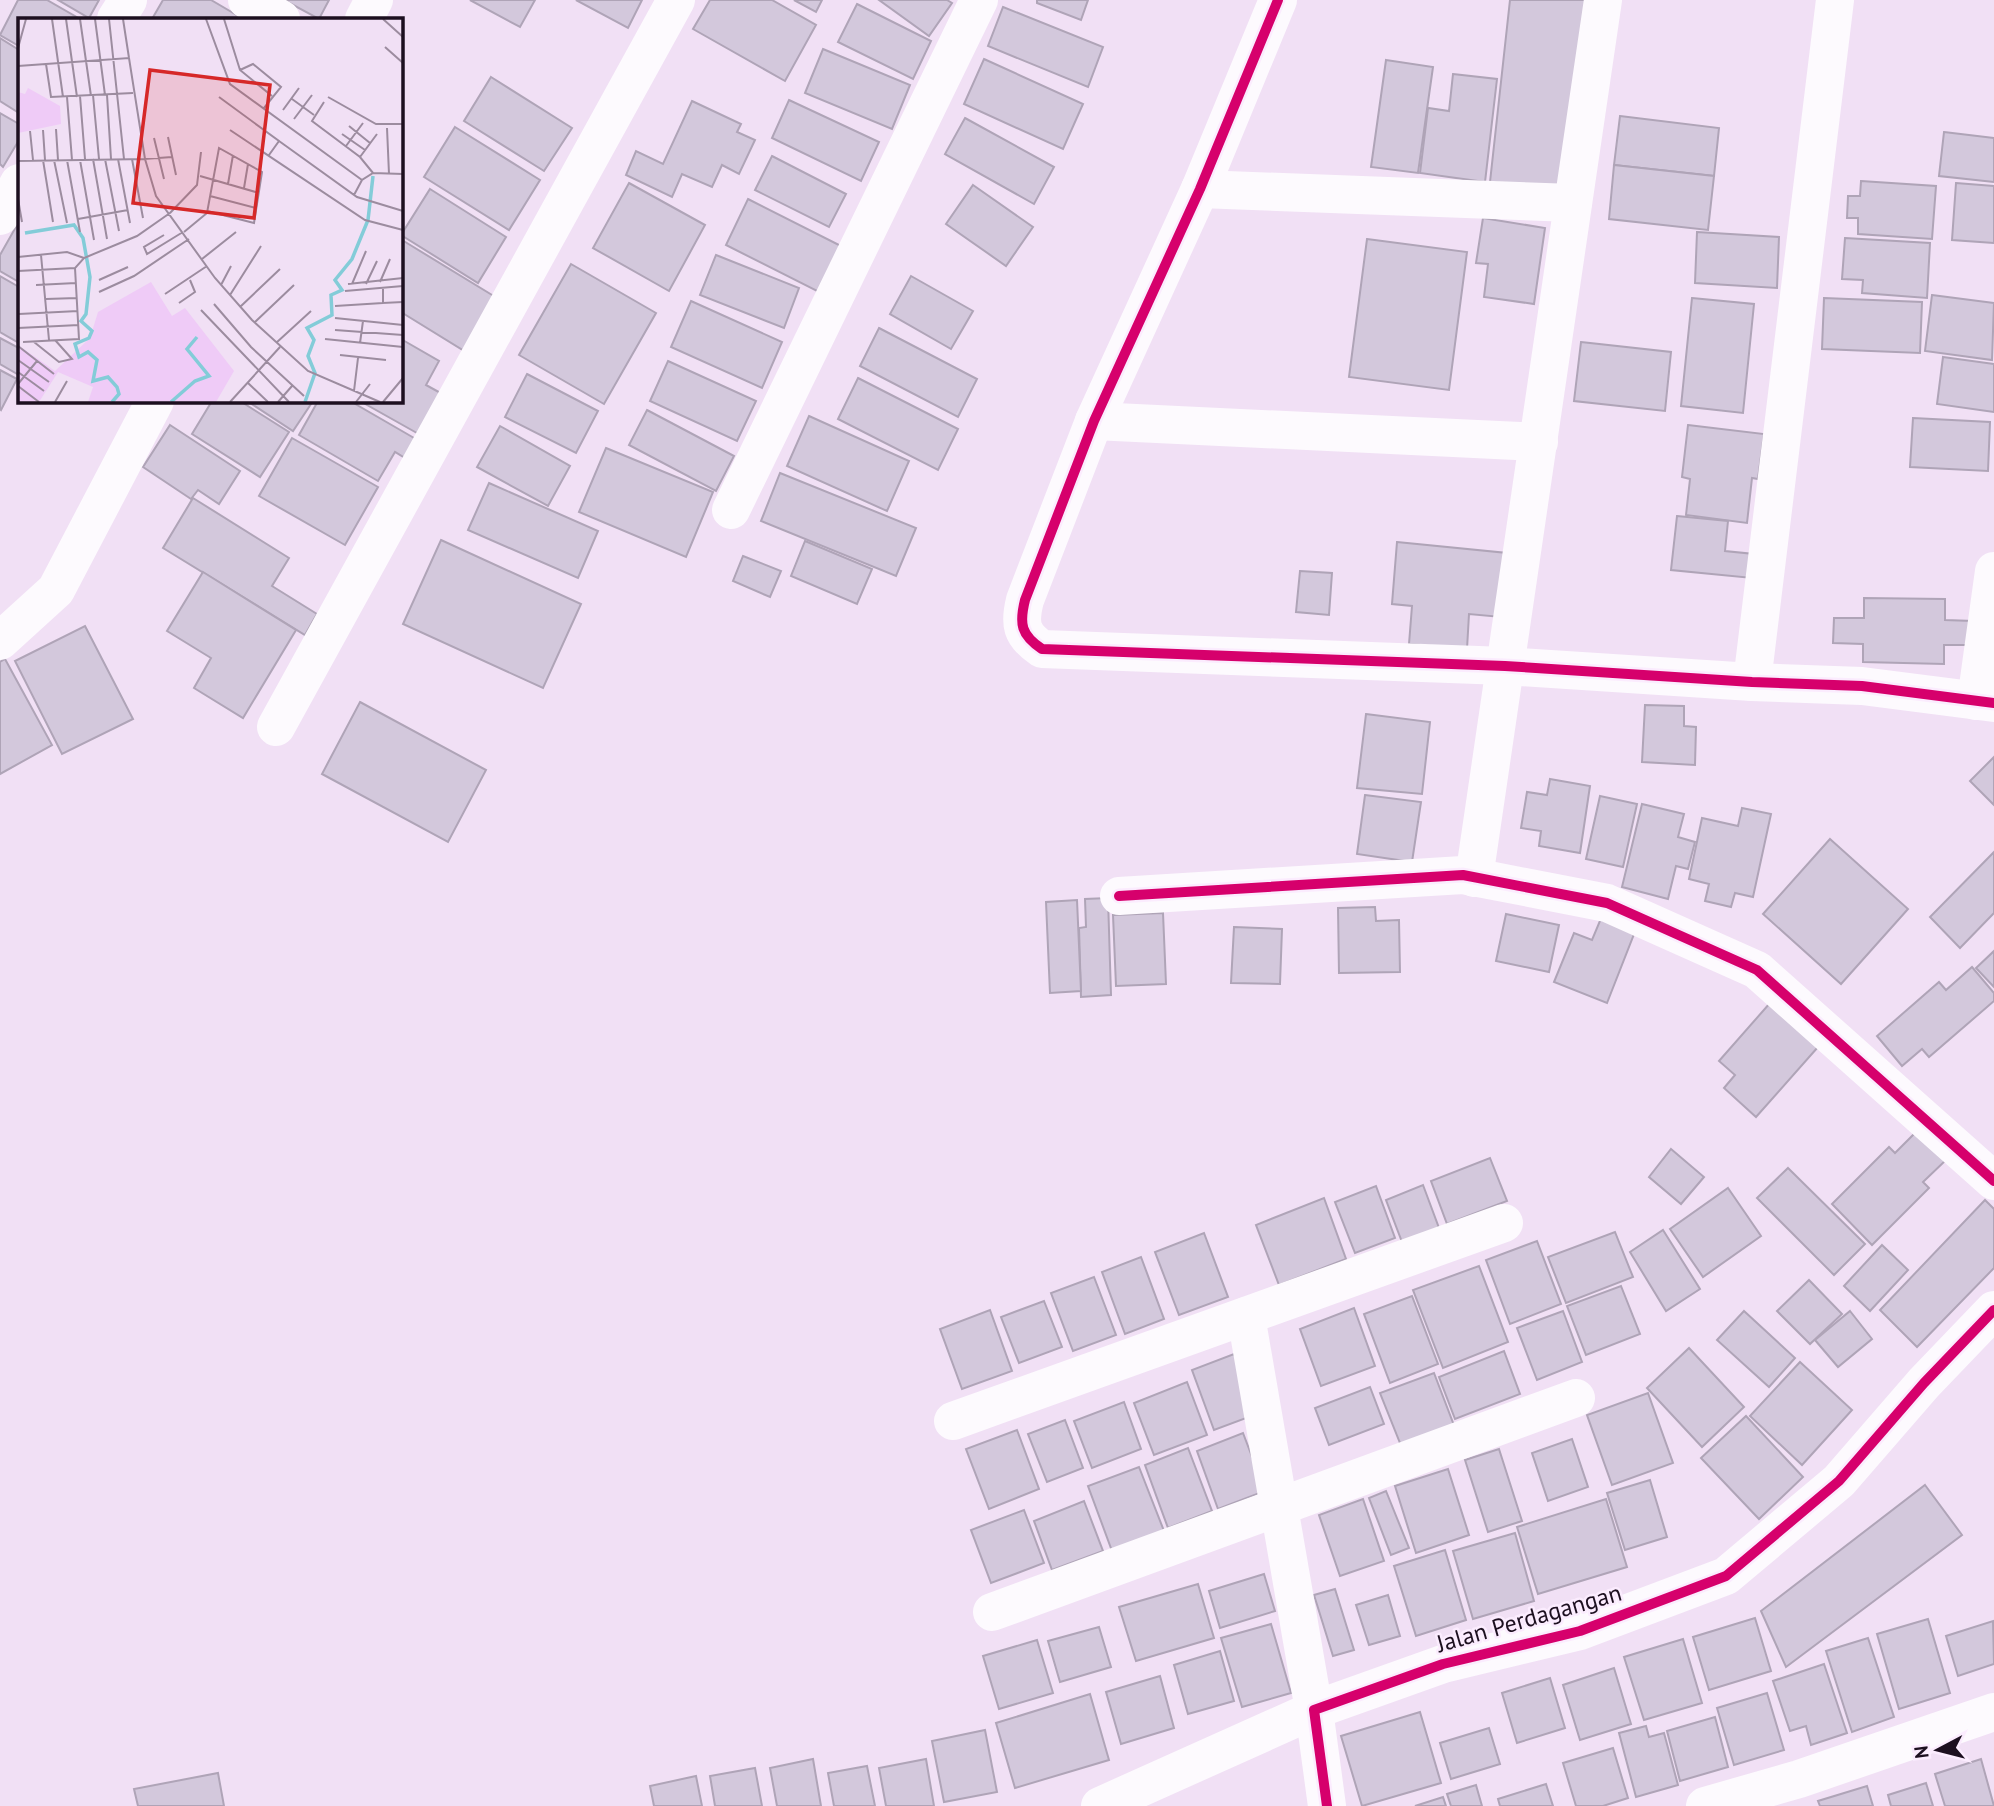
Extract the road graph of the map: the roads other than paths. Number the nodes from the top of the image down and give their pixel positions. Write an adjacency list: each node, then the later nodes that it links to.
1 (128, 0): 9 (street)
2 (247, 0): 10 (street)
3 (374, 0): 11 (street)
4 (676, 0): 25 (street)
5 (979, 0): 19 (street)
6 (1278, 0): 13 (street)
7 (1603, 0): 14 (street)
8 (1835, 0): 23 (street)
9 (117, 18)
10 (279, 18)
11 (364, 18)
12 (18, 185): 15 (street)
13 (1200, 189): 14 (street); 17 (street)
14 (1573, 203): 18 (street)
15 (0, 216)
16 (154, 402): 21 (street)
17 (1094, 421): 18 (street); 22 (street)
18 (1539, 442): 22 (street)
19 (731, 510)
20 (1994, 571): 24 (street)
21 (0, 641)
22 (1505, 666): 23 (street); 26 (street)
23 (1752, 682): 24 (street)
24 (1985, 702)
25 (276, 727)
26 (1474, 878): 27 (street); 28 (street)
27 (1119, 896)
28 (1994, 1181)
29 (1504, 1223): 31 (street)
30 (1994, 1310): 36 (street, Jalan Perdagangan)
31 (1246, 1316): 33 (street); 34 (street)
32 (1576, 1398): 34 (street)
33 (953, 1421)
34 (1279, 1506): 35 (street); 36 (street)
35 (992, 1612)
36 (1314, 1710): 38 (street, Jalan Perdagangan); 39 (street)
37 (1994, 1712): 40 (street)
38 (1100, 1806)
39 (1327, 1806)
40 (1705, 1806)

